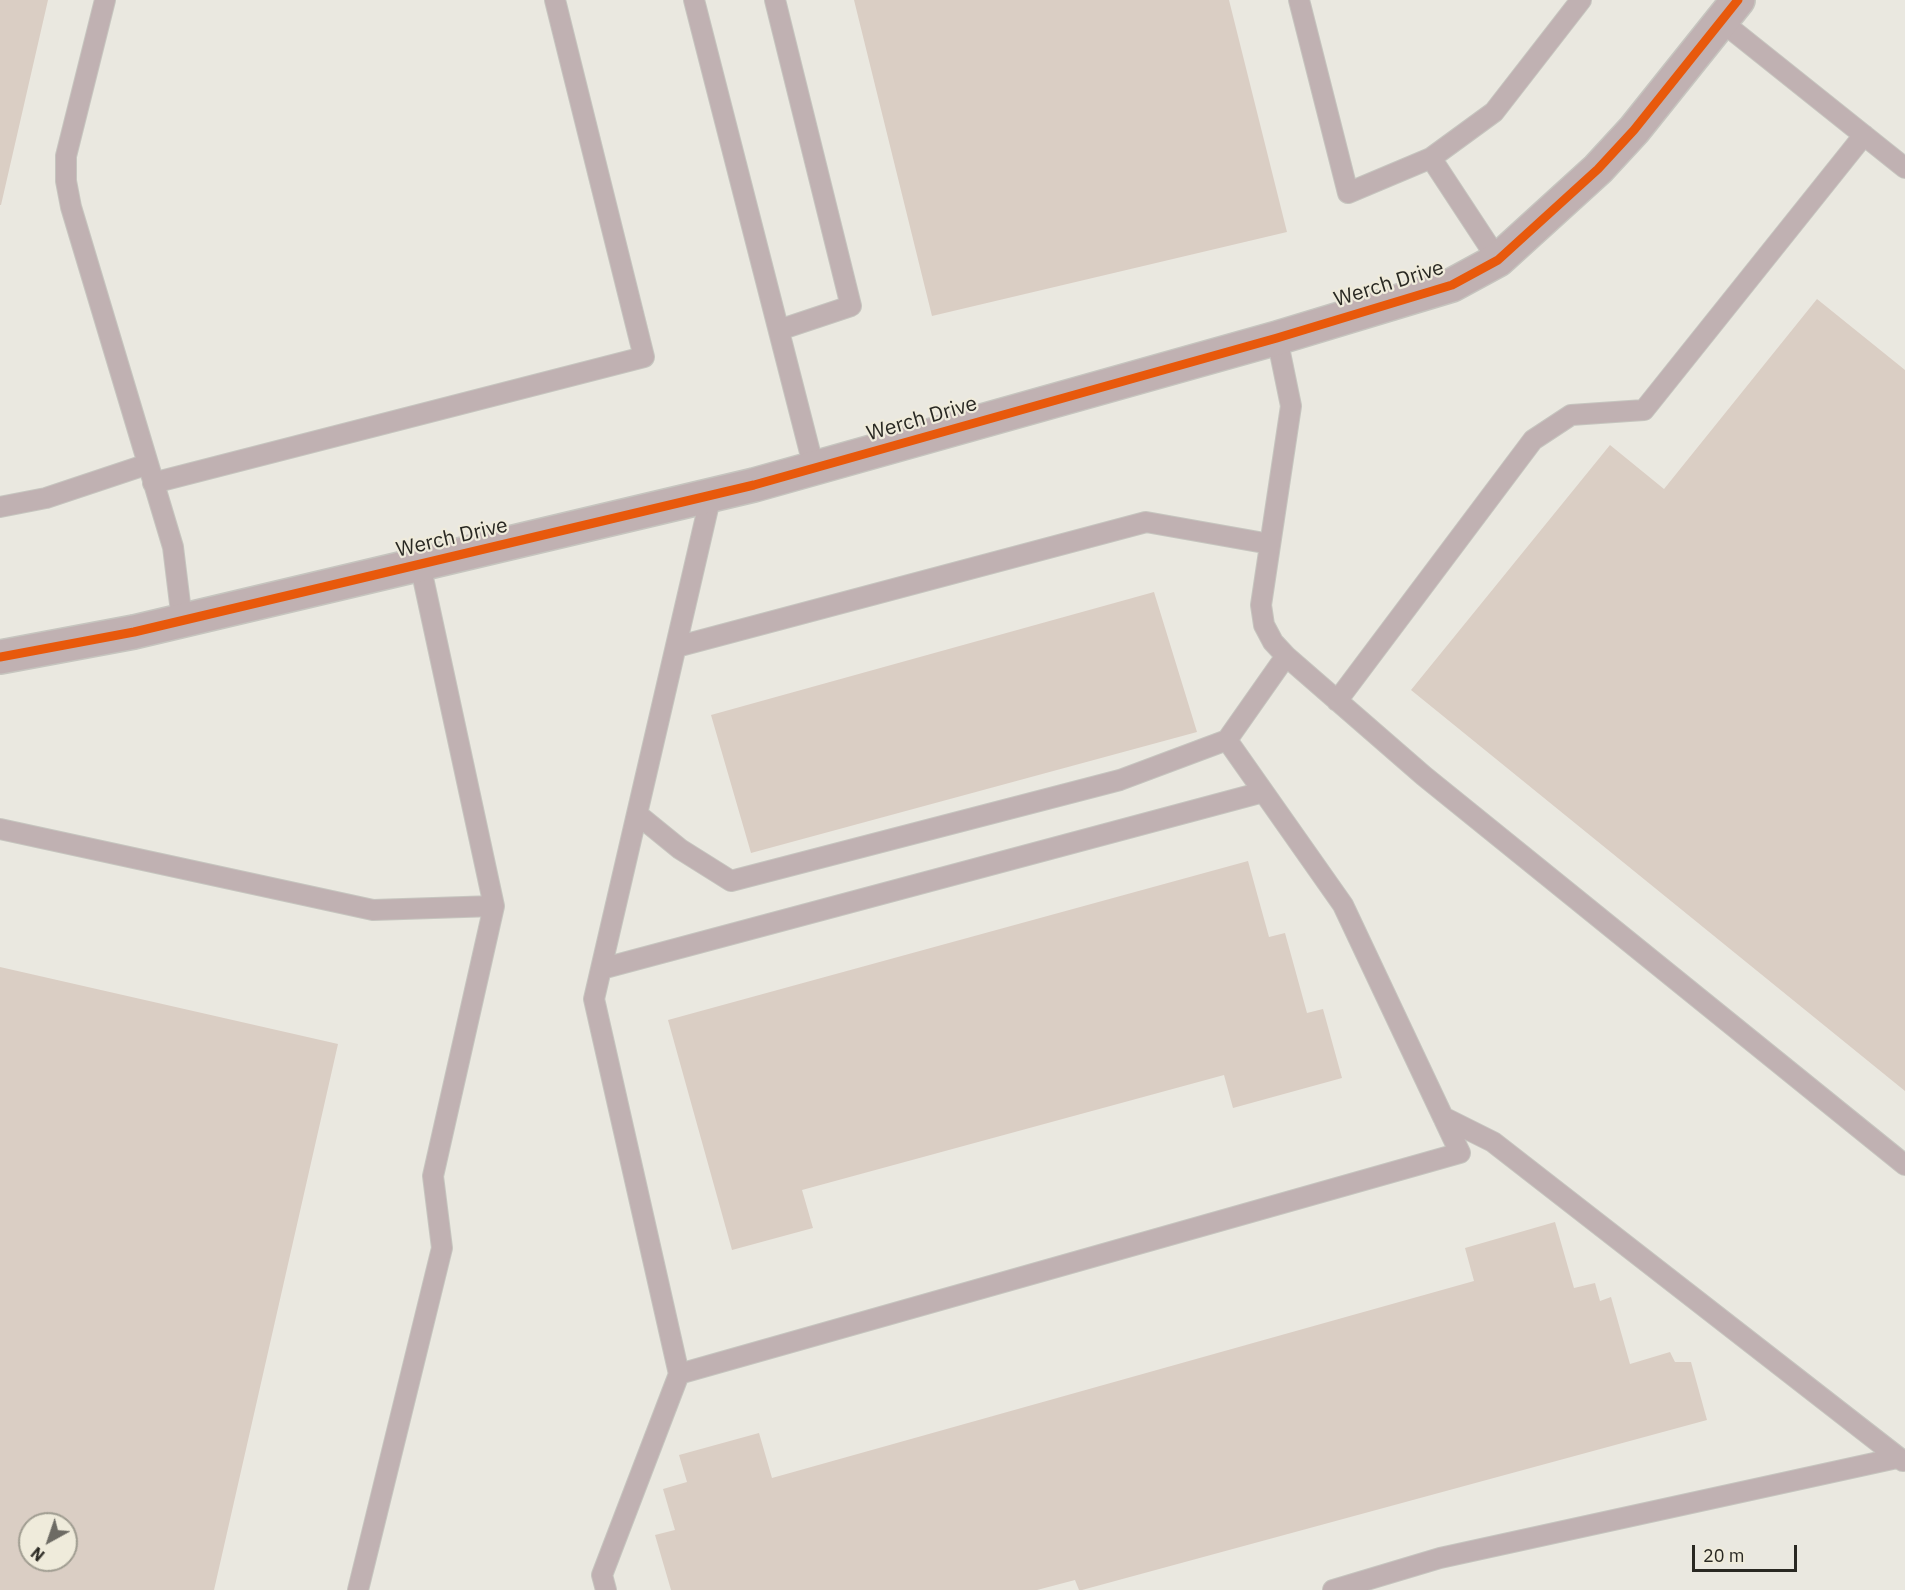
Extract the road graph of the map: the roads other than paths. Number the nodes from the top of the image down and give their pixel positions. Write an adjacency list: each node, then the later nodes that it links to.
1 (105, 0): 15 (lane)
2 (555, 0): 15 (lane)
3 (694, 0): 12 (lane)
4 (775, 0): 12 (lane)
5 (1299, 0): 9 (lane)
6 (1581, 0): 9 (lane)
7 (1729, 10): 8 (lane); 11 (street, Werch Drive)
8 (1864, 135): 10 (lane); 24 (lane)
9 (1431, 158): 11 (lane)
10 (1905, 168)
11 (1498, 260): 13 (street, Werch Drive)
12 (779, 330): 14 (lane)
13 (1277, 338): 14 (street, Werch Drive); 18 (lane)
14 (814, 468): 16 (street, Werch Drive)
15 (151, 473): 17 (lane); 20 (lane)
16 (711, 495): 19 (street, Werch Drive); 21 (lane)
17 (0, 507)
18 (1270, 544): 21 (lane); 22 (lane)
19 (420, 564): 20 (street, Werch Drive); 29 (lane)
20 (182, 620): 23 (street, Werch Drive)
21 (676, 647): 27 (lane)
22 (1286, 656): 24 (lane); 25 (lane)
23 (0, 657)
24 (1337, 701): 32 (lane)
25 (1227, 740): 26 (lane); 27 (lane)
26 (1263, 792): 30 (lane); 31 (lane)
27 (637, 814): 30 (lane)
28 (0, 830): 29 (lane)
29 (494, 906): 35 (lane)
30 (601, 969): 33 (lane)
31 (1443, 1117): 33 (lane); 34 (lane)
32 (1905, 1166)
33 (679, 1374): 36 (lane)
34 (1901, 1460): 37 (lane)
35 (358, 1590)
36 (606, 1590)
37 (1333, 1590)

